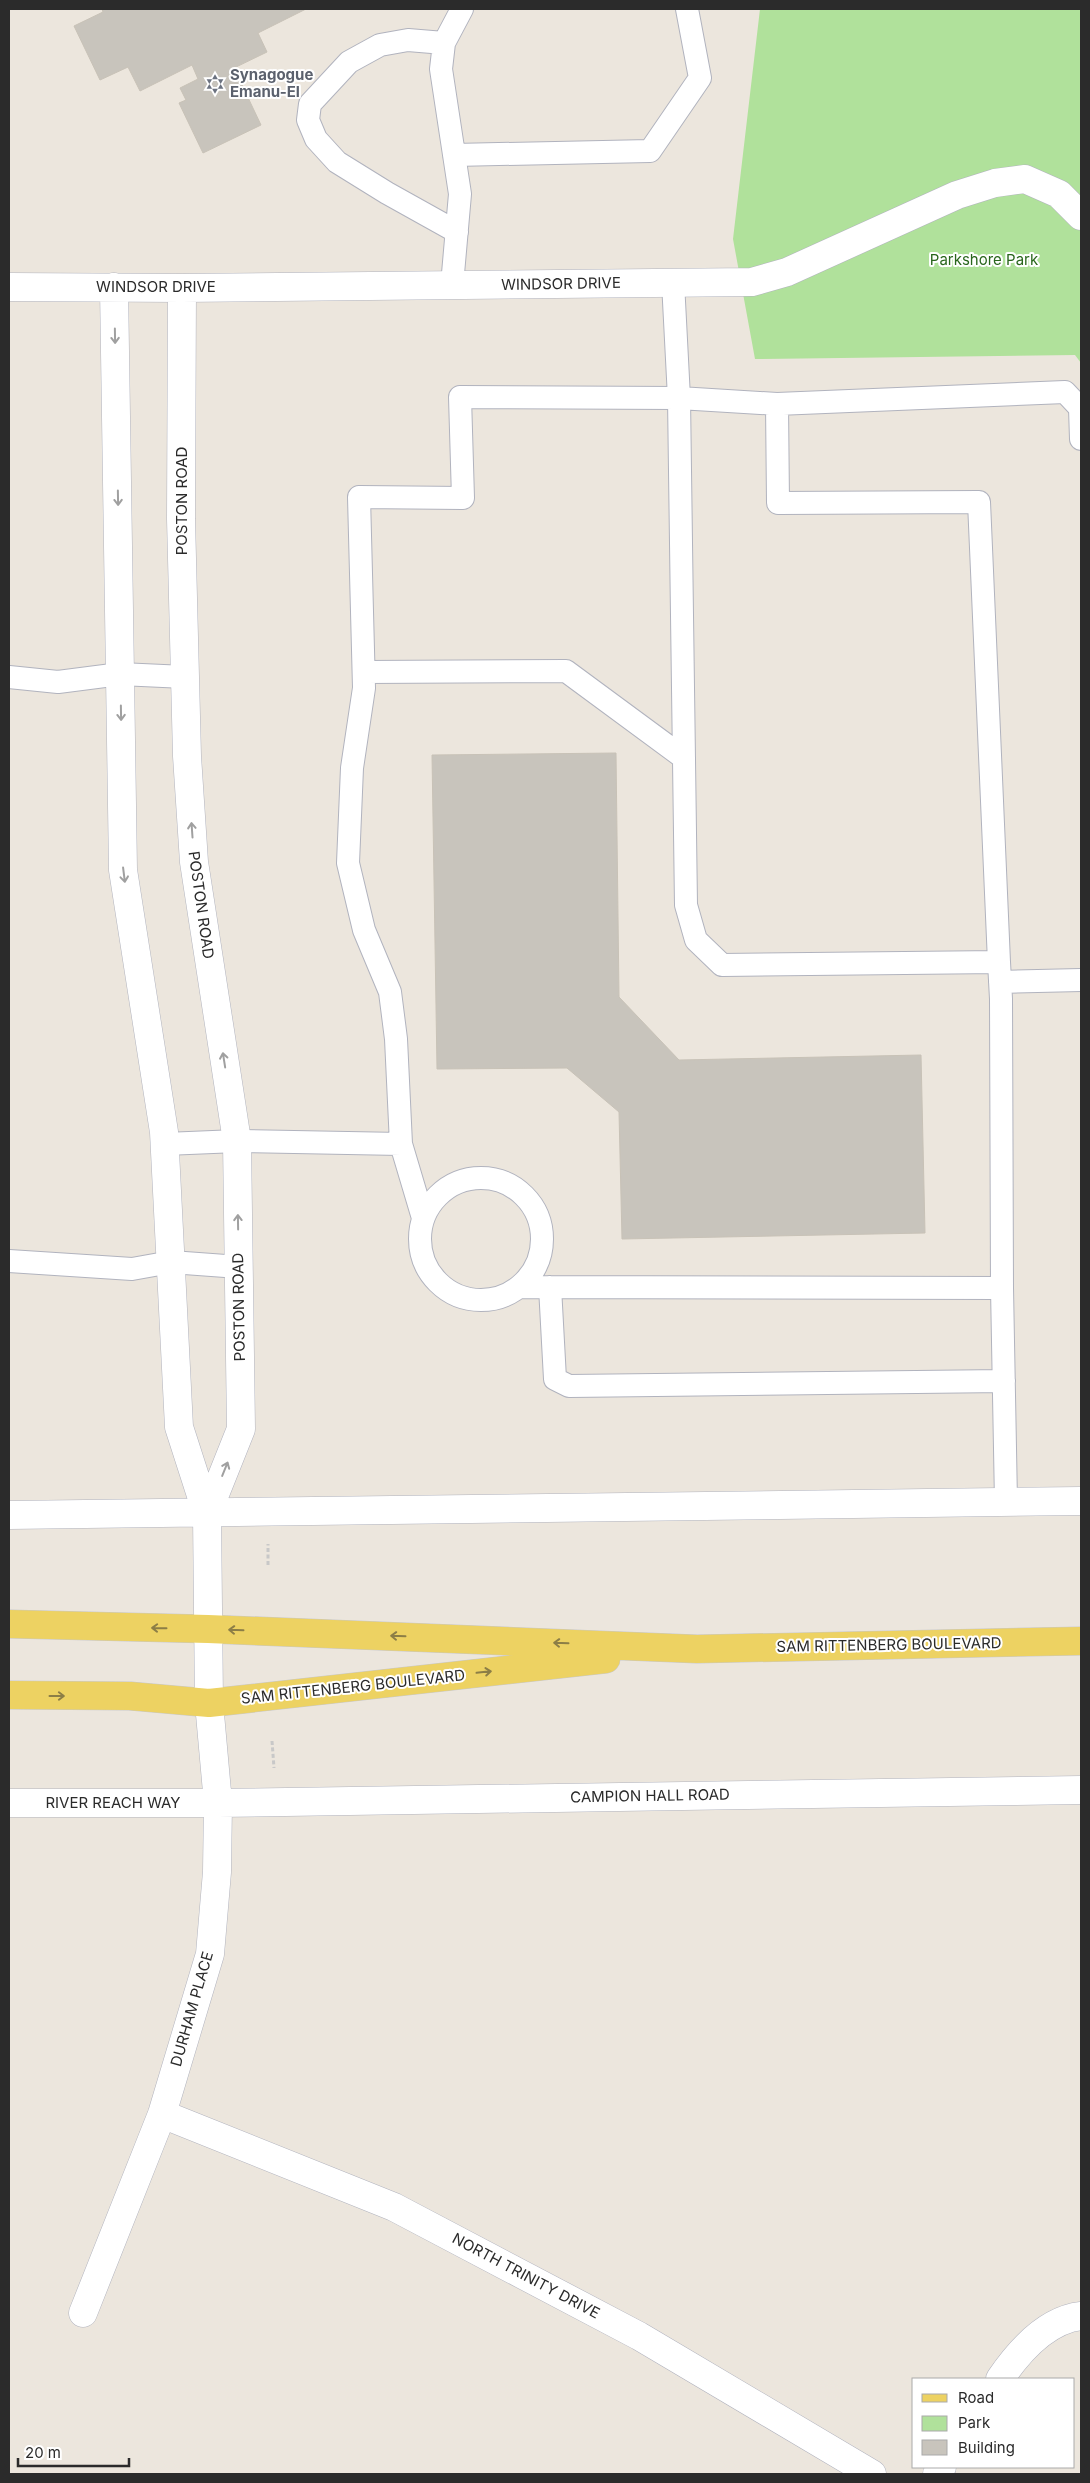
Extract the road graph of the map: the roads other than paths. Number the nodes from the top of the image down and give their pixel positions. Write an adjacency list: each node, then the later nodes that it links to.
1 (462, 9): 3 (lane)
2 (687, 9): 4 (lane)
3 (444, 43): 4 (lane); 6 (lane)
4 (454, 155): 6 (lane)
5 (1081, 216): 7 (street, WINDSOR DRIVE)
6 (457, 232): 8 (lane)
7 (673, 282): 8 (street, WINDSOR DRIVE); 12 (lane)
8 (452, 285): 11 (street, WINDSOR DRIVE)
9 (9, 287): 10 (street, WINDSOR DRIVE)
10 (114, 287): 11 (street, WINDSOR DRIVE); 16 (street, POSTON ROAD, one-way to 16)
11 (182, 288): 18 (street, POSTON ROAD)
12 (679, 398): 13 (lane); 15 (lane); 19 (lane)
13 (777, 404): 14 (lane); 20 (lane)
14 (1081, 439)
15 (364, 672): 19 (lane); 24 (lane)
16 (120, 674): 17 (lane); 18 (lane); 23 (street, POSTON ROAD, one-way to 23)
17 (9, 677)
18 (185, 677): 22 (street, POSTON ROAD, one-way to 18)
19 (684, 758): 20 (lane)
20 (1000, 972): 21 (lane); 31 (lane)
21 (1081, 980)
22 (237, 1141): 23 (lane); 24 (lane); 28 (street, POSTON ROAD, one-way to 22)
23 (165, 1144): 27 (street, POSTON ROAD)
24 (401, 1144): 25 (lane)
25 (422, 1218): 29 (lane); 29 (lane)
26 (9, 1261): 27 (lane)
27 (171, 1262): 28 (lane); 35 (street, POSTON ROAD)
28 (239, 1267): 35 (street, POSTON ROAD, one-way to 28)
29 (520, 1287): 30 (lane)
30 (550, 1287): 31 (lane); 32 (lane)
31 (1002, 1288): 32 (lane)
32 (1004, 1382): 34 (lane)
33 (1081, 1501): 34 (street)
34 (1006, 1502): 35 (street)
35 (207, 1514): 36 (street); 38 (street, POSTON ROAD)
36 (9, 1515)
37 (9, 1624): 38 (main road, SAM RITTENBERG BOULEVARD, one-way to 37)
38 (208, 1629): 40 (main road, SAM RITTENBERG BOULEVARD, one-way to 38); 42 (street, DURHAM PLACE)
39 (1081, 1641): 40 (main road, SAM RITTENBERG BOULEVARD)
40 (697, 1649): 42 (main road, SAM RITTENBERG BOULEVARD, one-way to 40)
41 (9, 1695): 42 (main road, SAM RITTENBERG BOULEVARD, one-way to 42)
42 (209, 1702): 45 (street, DURHAM PLACE)
43 (1081, 1790): 45 (street, CAMPION HALL ROAD)
44 (9, 1803): 45 (street, RIVER REACH WAY)
45 (218, 1803): 46 (street, DURHAM PLACE)
46 (162, 2114): 47 (street, DURHAM PLACE); 50 (street, NORTH TRINITY DRIVE)
47 (83, 2313)
48 (1081, 2316): 49 (street)
49 (1001, 2378)
50 (872, 2474)

